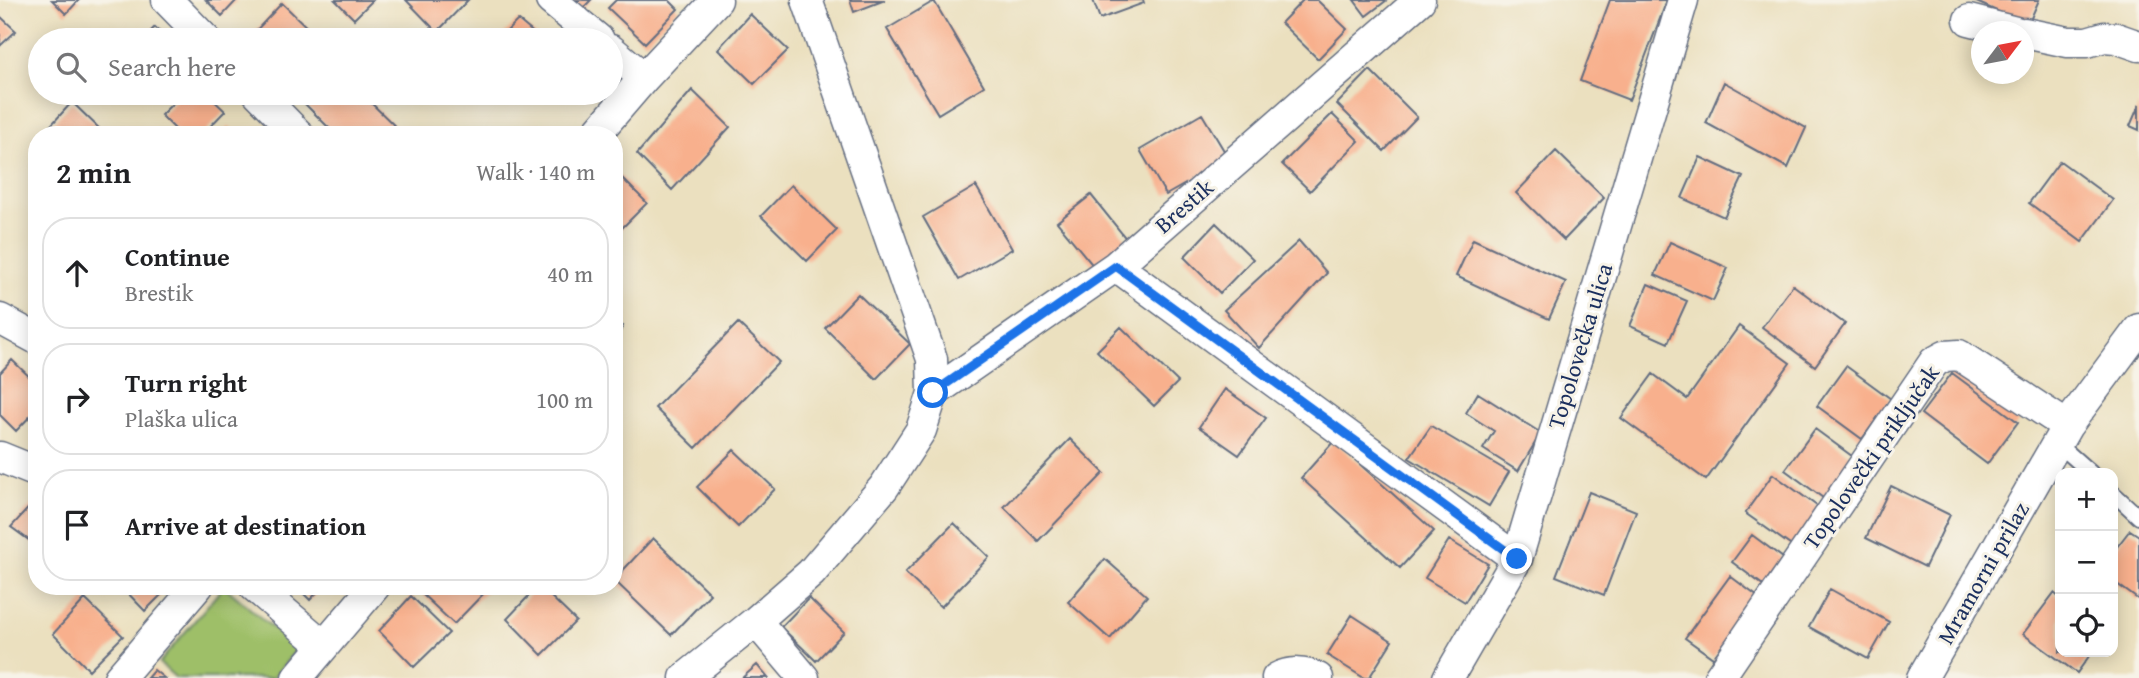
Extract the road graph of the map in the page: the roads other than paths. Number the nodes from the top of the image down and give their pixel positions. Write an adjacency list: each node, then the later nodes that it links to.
1 (167, 0): 9 (street)
2 (551, 0): 10 (street)
3 (717, 0): 14 (street)
4 (807, 0): 24 (street)
5 (1420, 0): 20 (street, Brestik)
6 (1683, 0): 29 (street, Topolovečka ulica)
7 (1969, 20): 8 (street)
8 (1973, 21)
9 (194, 28)
10 (584, 28)
11 (2034, 35): 12 (street)
12 (2139, 46)
13 (623, 60): 14 (street)
14 (644, 78): 15 (street)
15 (623, 102)
16 (269, 105): 18 (street)
17 (621, 105): 19 (street)
18 (288, 126)
19 (603, 126)
20 (1116, 266): 24 (street, Brestik); 29 (street)
21 (0, 318): 23 (street)
22 (2139, 329): 25 (street, Mramorni prilaz)
23 (28, 334)
24 (933, 393): 33 (street)
25 (2062, 434): 26 (lane); 42 (street, Topolovečki priključak); 43 (street, Mramorni prilaz)
26 (2087, 468)
27 (2118, 498): 28 (lane)
28 (2139, 517)
29 (1517, 559): 41 (street, Topolovečka ulica)
30 (190, 595): 35 (street)
31 (264, 595): 34 (street)
32 (367, 595): 34 (street)
33 (757, 621): 37 (street); 38 (street)
34 (324, 646): 36 (street)
35 (119, 678)
36 (297, 678)
37 (685, 678)
38 (804, 678)
39 (1277, 678): 40 (street)
40 (1318, 678)
41 (1448, 678)
42 (1719, 678)
43 (1922, 678)

